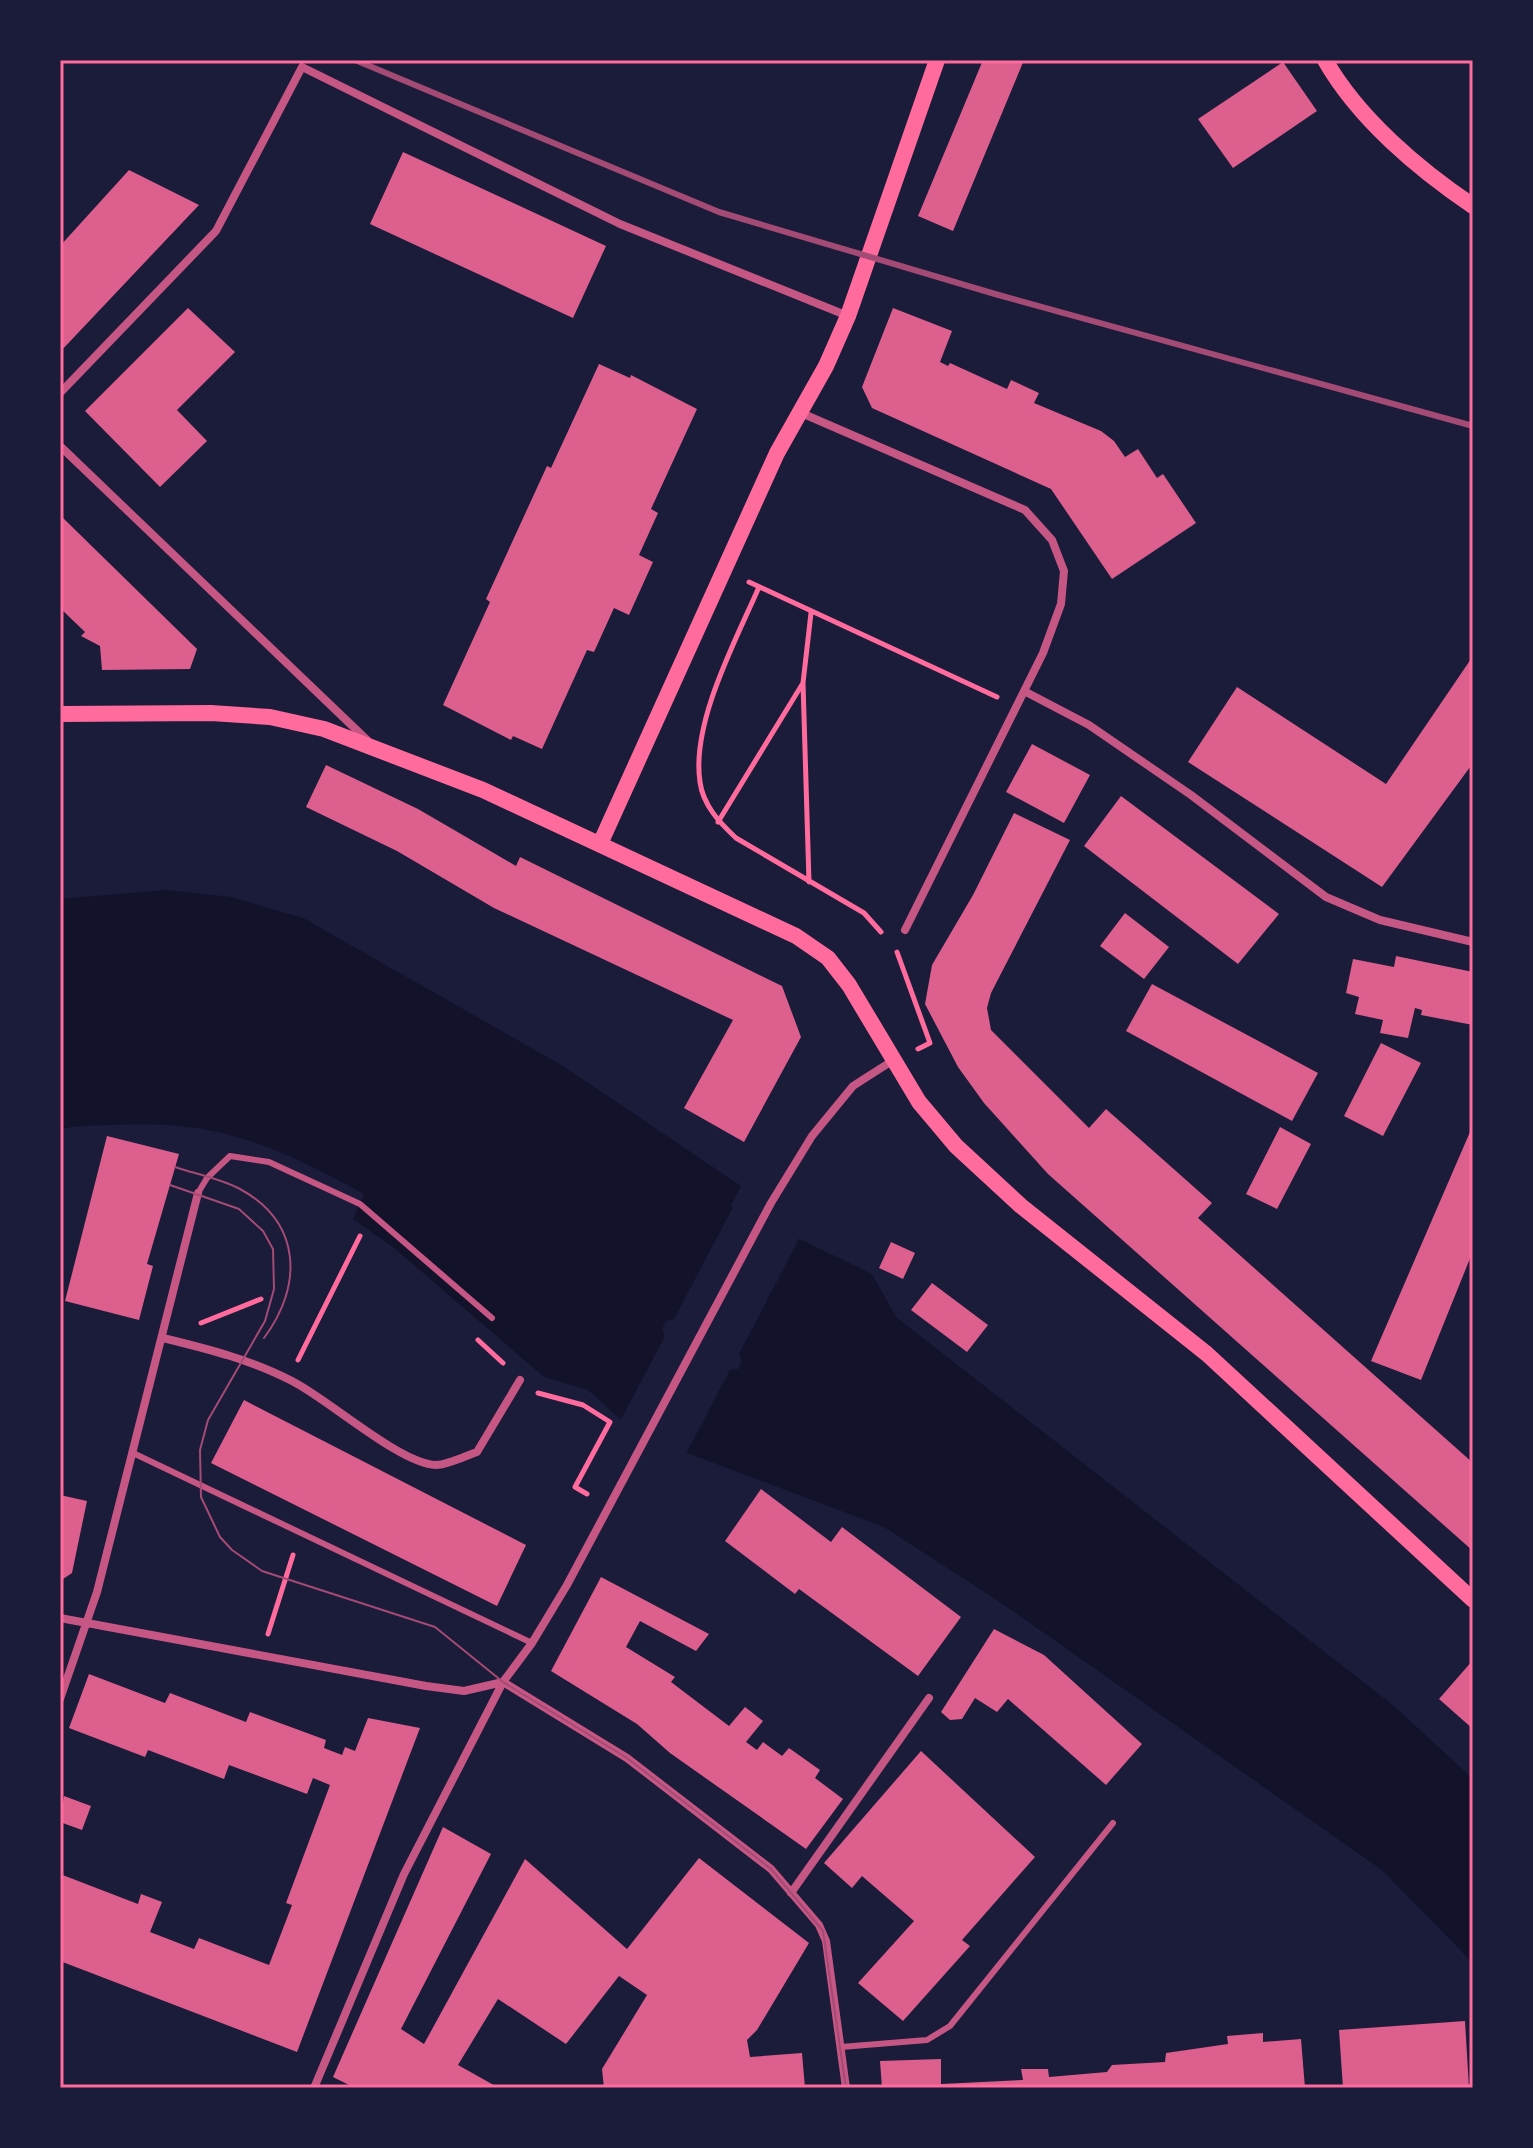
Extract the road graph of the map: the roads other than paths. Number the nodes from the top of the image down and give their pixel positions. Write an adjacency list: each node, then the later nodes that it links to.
1 (937, 60): 4 (main road)
2 (1325, 60): 3 (main road)
3 (1473, 206)
4 (848, 316): 5 (street); 6 (main road)
5 (60, 393)
6 (799, 412): 8 (street); 11 (main road)
7 (60, 446): 10 (street)
8 (1024, 691): 12 (street); 13 (street)
9 (60, 714): 10 (main road)
10 (371, 744): 11 (main road)
11 (600, 844): 14 (main road)
12 (905, 930)
13 (1473, 942)
14 (892, 1061): 20 (main road); 23 (street)
15 (198, 1193): 16 (lane); 17 (street)
16 (492, 1318)
17 (163, 1338): 18 (street); 19 (street)
18 (520, 1380)
19 (133, 1453): 22 (street); 23 (lane)
20 (1473, 1600)
21 (60, 1618): 22 (street)
22 (86, 1624): 24 (street); 26 (street)
23 (532, 1643): 24 (street)
24 (503, 1682): 28 (street); 30 (street)
25 (929, 1698): 28 (street)
26 (60, 1699)
27 (1113, 1823): 29 (lane)
28 (791, 1893): 29 (street)
29 (841, 2047): 31 (street)
30 (314, 2088)
31 (846, 2088)

